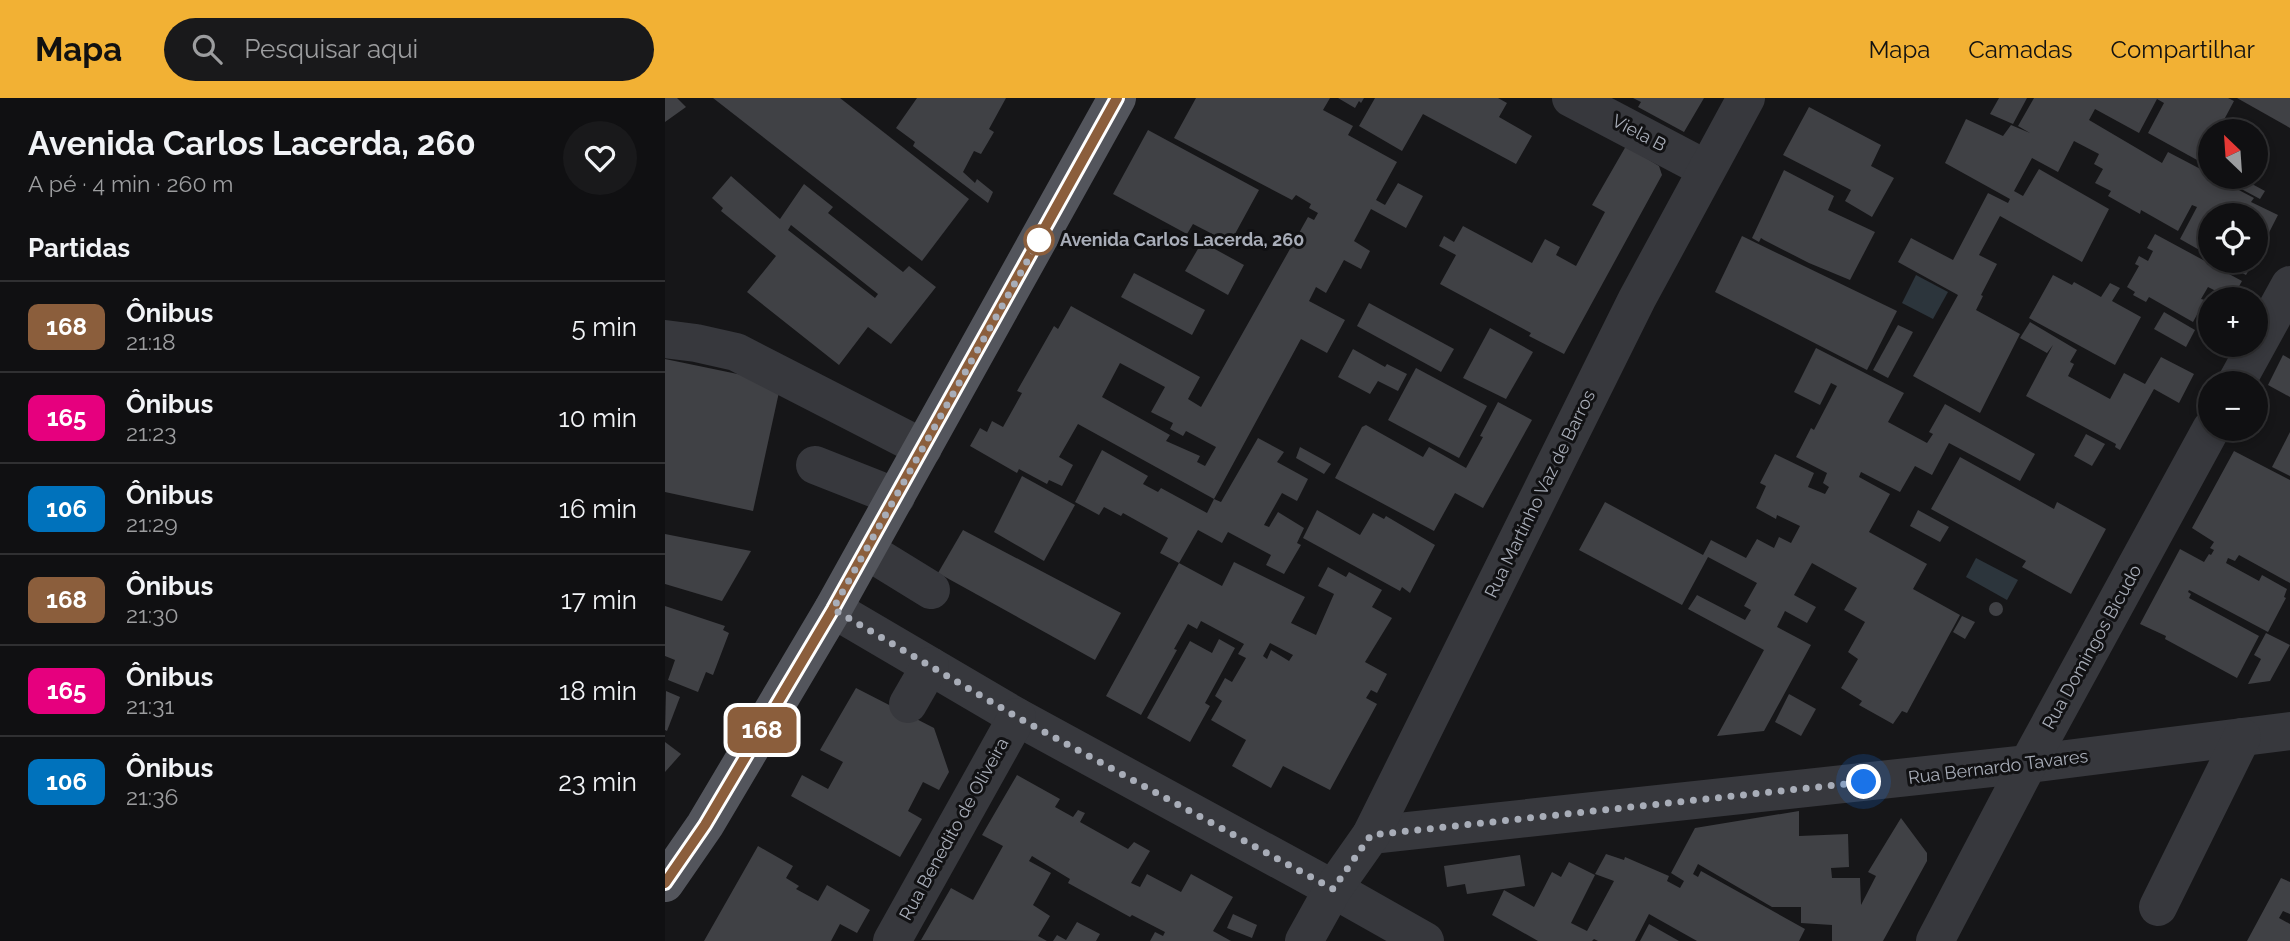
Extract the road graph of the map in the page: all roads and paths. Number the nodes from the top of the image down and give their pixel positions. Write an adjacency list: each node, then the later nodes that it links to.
1 (1117, 98): 9 (main road)
2 (1571, 98): 4 (street, Viela B)
3 (1745, 98): 4 (street, Rua Martinho Vaz de Barros)
4 (1706, 169): 21 (street, Rua Martinho Vaz de Barros)
5 (2290, 285): 7 (street)
6 (665, 339): 9 (street)
7 (2243, 371)
8 (2204, 441): 20 (street, Rua Domingos Bicudo)
9 (923, 448): 11 (main road)
10 (815, 465): 11 (street)
11 (896, 497): 12 (main road)
12 (866, 550): 13 (street); 14 (main road)
13 (931, 590)
14 (833, 609): 15 (street); 22 (main road)
15 (930, 666): 16 (street); 17 (street)
16 (908, 704)
17 (1017, 717): 23 (street); 25 (street, Rua Benedito de Oliveira)
18 (2290, 731): 19 (street, Rua Bernardo Tavares)
19 (2242, 737): 20 (street, Rua Bernardo Tavares); 24 (street)
20 (2028, 764): 21 (street, Rua Bernardo Tavares); 28 (street, Rua Domingos Bicudo)
21 (1371, 835): 23 (street, Rua Martinho Vaz de Barros)
22 (665, 883)
23 (1333, 889): 26 (street, Rua Martinho Vaz de Barros); 27 (street)
24 (2158, 907)
25 (892, 941)
26 (1304, 941)
27 (1425, 941)
28 (1935, 941)

